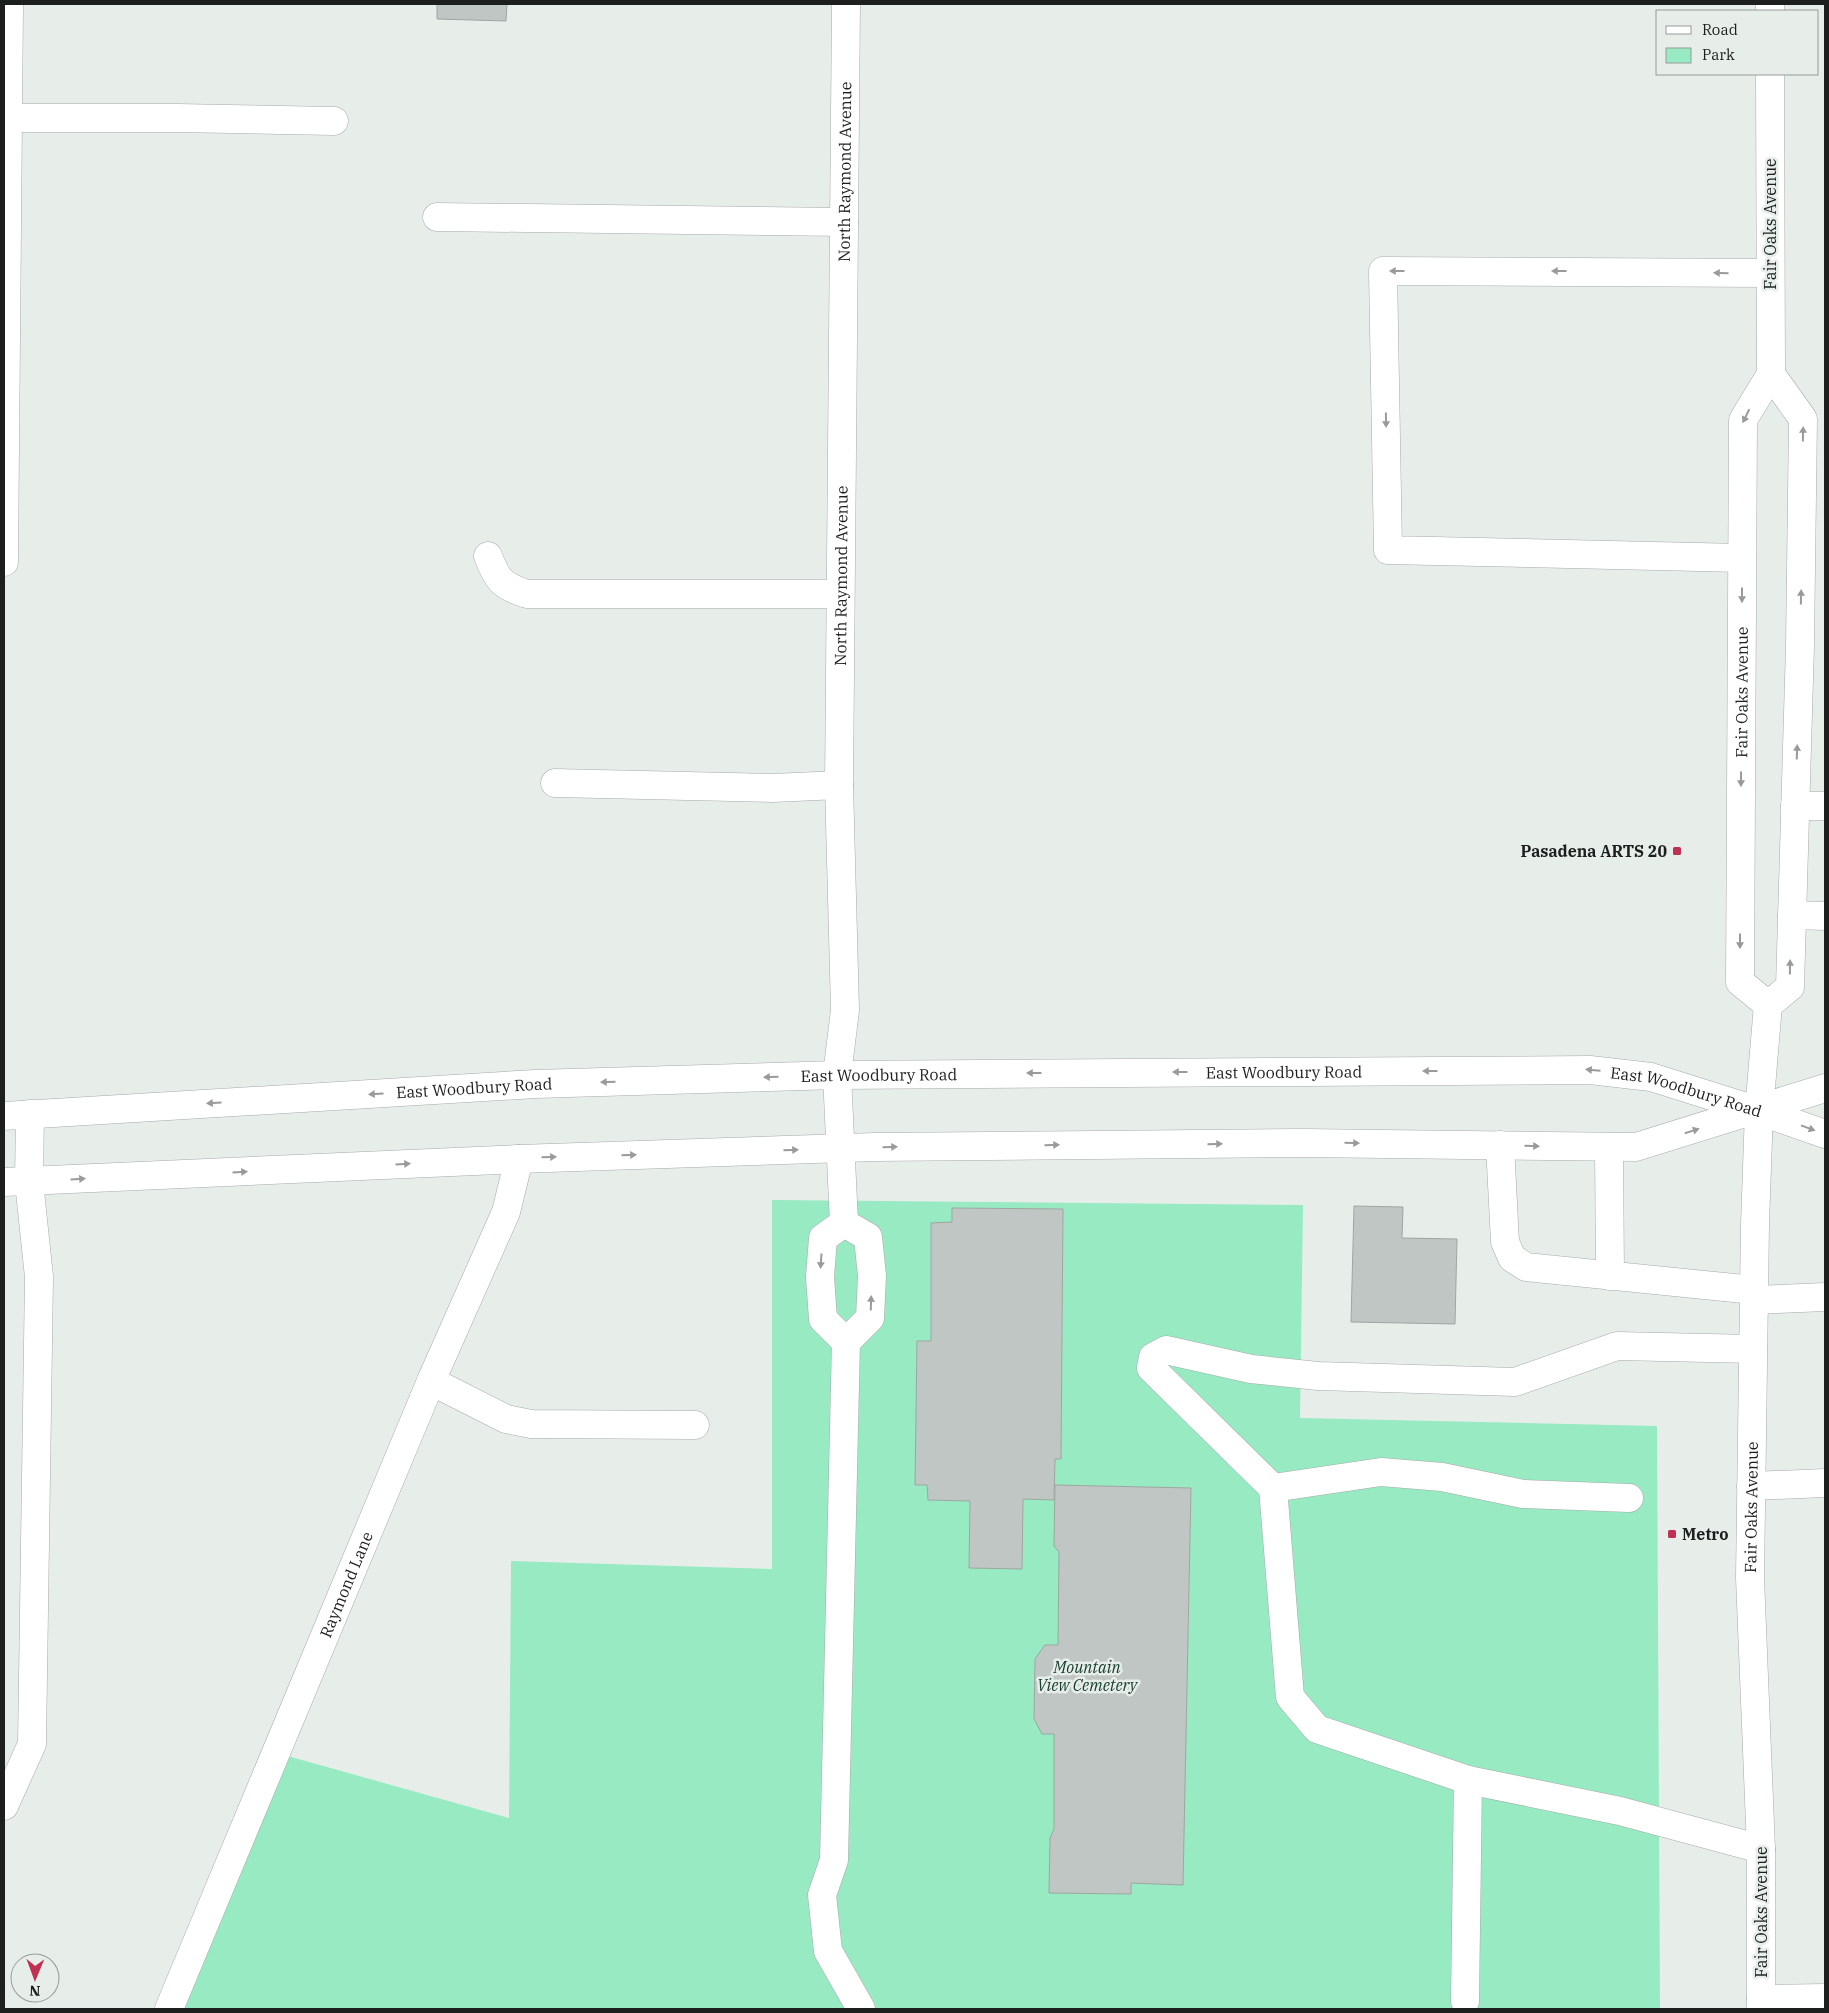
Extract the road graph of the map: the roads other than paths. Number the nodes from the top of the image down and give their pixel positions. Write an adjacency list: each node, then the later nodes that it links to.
1 (9, 4): 4 (main road)
2 (846, 4): 8 (main road, North Raymond Avenue)
3 (1770, 75): 9 (main road, Fair Oaks Avenue)
4 (9, 114): 5 (main road); 7 (main road)
5 (334, 121)
6 (437, 217): 8 (main road)
7 (6, 221): 11 (main road)
8 (844, 222): 15 (main road, North Raymond Avenue)
9 (1770, 273): 10 (main road, Fair Oaks Avenue); 13 (main road, one-way to 13)
10 (1771, 374): 13 (main road, Fair Oaks Avenue, one-way to 13); 18 (main road, one-way to 10)
11 (4, 490): 14 (main road)
12 (488, 556): 15 (main road)
13 (1742, 558): 22 (main road, Fair Oaks Avenue, one-way to 22)
14 (4, 562)
15 (840, 594): 17 (main road, North Raymond Avenue)
16 (555, 783): 17 (main road)
17 (839, 785): 23 (main road, North Raymond Avenue)
18 (1795, 806): 19 (main road); 20 (main road)
19 (1825, 806)
20 (1792, 915): 21 (main road); 22 (main road, one-way to 20)
21 (1825, 916)
22 (1768, 1005): 25 (main road, Fair Oaks Avenue)
23 (837, 1075): 25 (main road, East Woodbury Road, one-way to 23); 26 (main road, East Woodbury Road, one-way to 26); 30 (main road, North Raymond Avenue)
24 (1825, 1088): 25 (main road)
25 (1758, 1111): 27 (main road, one-way to 27); 29 (main road, East Woodbury Road, one-way to 25); 35 (main road, Fair Oaks Avenue)
26 (17, 1115): 32 (main road)
27 (1825, 1134)
28 (1500, 1145): 29 (main road, East Woodbury Road, one-way to 29); 30 (main road, East Woodbury Road, one-way to 28); 34 (main road)
29 (1609, 1147): 34 (main road)
30 (841, 1148): 31 (main road, East Woodbury Road, one-way to 30); 33 (main road, North Raymond Avenue)
31 (518, 1158): 32 (main road, East Woodbury Road, one-way to 31); 39 (main road, Raymond Lane)
32 (17, 1182): 46 (main road)
33 (844, 1223): 37 (main road, one-way to 37); 37 (main road, one-way to 33)
34 (1610, 1276): 35 (main road)
35 (1754, 1295): 36 (main road); 38 (main road, Fair Oaks Avenue)
36 (1825, 1297)
37 (846, 1342): 52 (main road)
38 (1753, 1349): 42 (main road, Fair Oaks Avenue); 43 (main road)
39 (430, 1381): 40 (main road); 51 (main road, Raymond Lane)
40 (696, 1425)
41 (1825, 1483): 42 (main road)
42 (1751, 1486): 47 (main road, Fair Oaks Avenue)
43 (1272, 1488): 44 (main road); 45 (main road)
44 (1628, 1498)
45 (1468, 1780): 47 (main road); 49 (main road)
46 (4, 1806)
47 (1761, 1849): 50 (main road, Fair Oaks Avenue)
48 (1825, 1998): 50 (main road)
49 (1465, 2001)
50 (1761, 2004)
51 (169, 2009)
52 (861, 2009)

